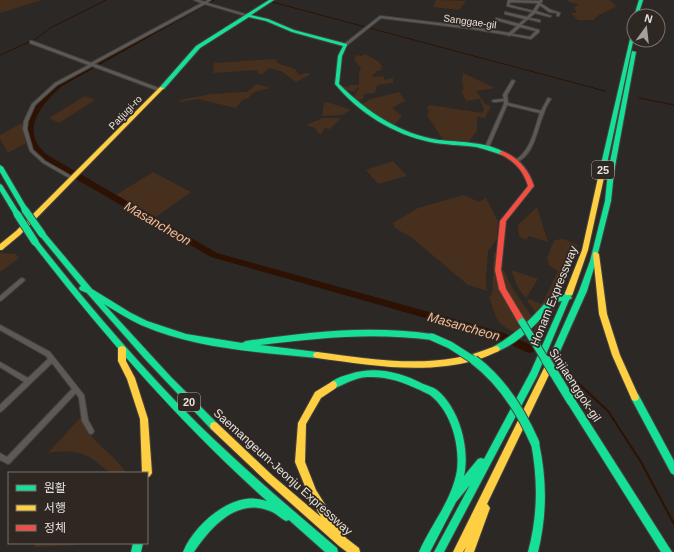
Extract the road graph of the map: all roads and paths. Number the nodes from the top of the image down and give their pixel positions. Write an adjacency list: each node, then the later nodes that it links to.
1 (195, 0): 4 (street)
2 (272, 0): 8 (main road, Patjugi-ro)
3 (509, 0): 5 (street); 6 (street)
4 (208, 2): 8 (street); 20 (street)
5 (541, 2): 6 (street, Sanggae-gil); 9 (street)
6 (534, 12): 10 (street); 11 (street, Sanggae-gil)
7 (506, 13): 11 (street)
8 (247, 15): 17 (main road); 22 (main road, Patjugi-ro)
9 (558, 15)
10 (550, 16)
11 (527, 18): 13 (street); 14 (street, Sanggae-gil)
12 (497, 19): 14 (street)
13 (539, 21)
14 (519, 24): 15 (street, Sanggae-gil); 15 (street)
15 (509, 35): 17 (street, Sanggae-gil)
16 (31, 42): 20 (street)
17 (345, 45): 27 (main road, Sinjiaenggok-gil)
18 (629, 48): 36 (main road, Honam Expressway / 25)
19 (635, 48): 33 (main road, Honam Expressway / 25)
20 (92, 65): 22 (street); 30 (street)
21 (513, 81): 25 (street)
22 (160, 90): 30 (main road, Patjugi-ro)
23 (549, 99): 26 (street)
24 (494, 101): 25 (street)
25 (506, 102): 26 (street); 27 (street)
26 (542, 112): 28 (street)
27 (487, 147): 28 (main road, Sinjiaenggok-gil)
28 (515, 162): 65 (main road, Sinjiaenggok-gil, bridge)
29 (0, 167): 35 (main road, Saemangeum-Jeonju Expressway / 20, bridge)
30 (74, 176): 32 (main road, Patjugi-ro)
31 (0, 186): 40 (main road, Saemangeum-Jeonju Expressway / 20, bridge)
32 (0, 248)
33 (596, 250): 48 (main road); 50 (main road, Honam Expressway / 25)
34 (22, 280): 37 (street)
35 (83, 288): 39 (main road); 56 (main road, Saemangeum-Jeonju Expressway / 20)
36 (568, 298): 39 (main road); 47 (main road, Honam Expressway / 25)
37 (0, 300)
38 (0, 328): 41 (street)
39 (229, 346): 64 (main road, bridge)
40 (122, 349): 52 (main road); 55 (main road, Saemangeum-Jeonju Expressway / 20)
41 (52, 359): 43 (street); 44 (street)
42 (0, 364): 43 (street)
43 (28, 381): 45 (street)
44 (76, 390): 46 (street); 49 (street)
45 (0, 408)
46 (91, 431)
47 (498, 440): 54 (main road); 61 (main road, Honam Expressway / 25)
48 (666, 455): 51 (main road); 53 (main road)
49 (0, 456)
50 (501, 466): 62 (main road, Honam Expressway / 25); 63 (main road)
51 (674, 470)
52 (147, 472)
53 (674, 476)
54 (449, 504): 56 (main road); 60 (main road)
55 (307, 530): 57 (main road); 58 (main road, Saemangeum-Jeonju Expressway / 20)
56 (343, 542): 59 (main road, Saemangeum-Jeonju Expressway / 20)
57 (188, 552)
58 (333, 552)
59 (356, 552)
60 (424, 552)
61 (439, 552)
62 (458, 552)
63 (469, 552)
64 (534, 552)
65 (668, 552)

